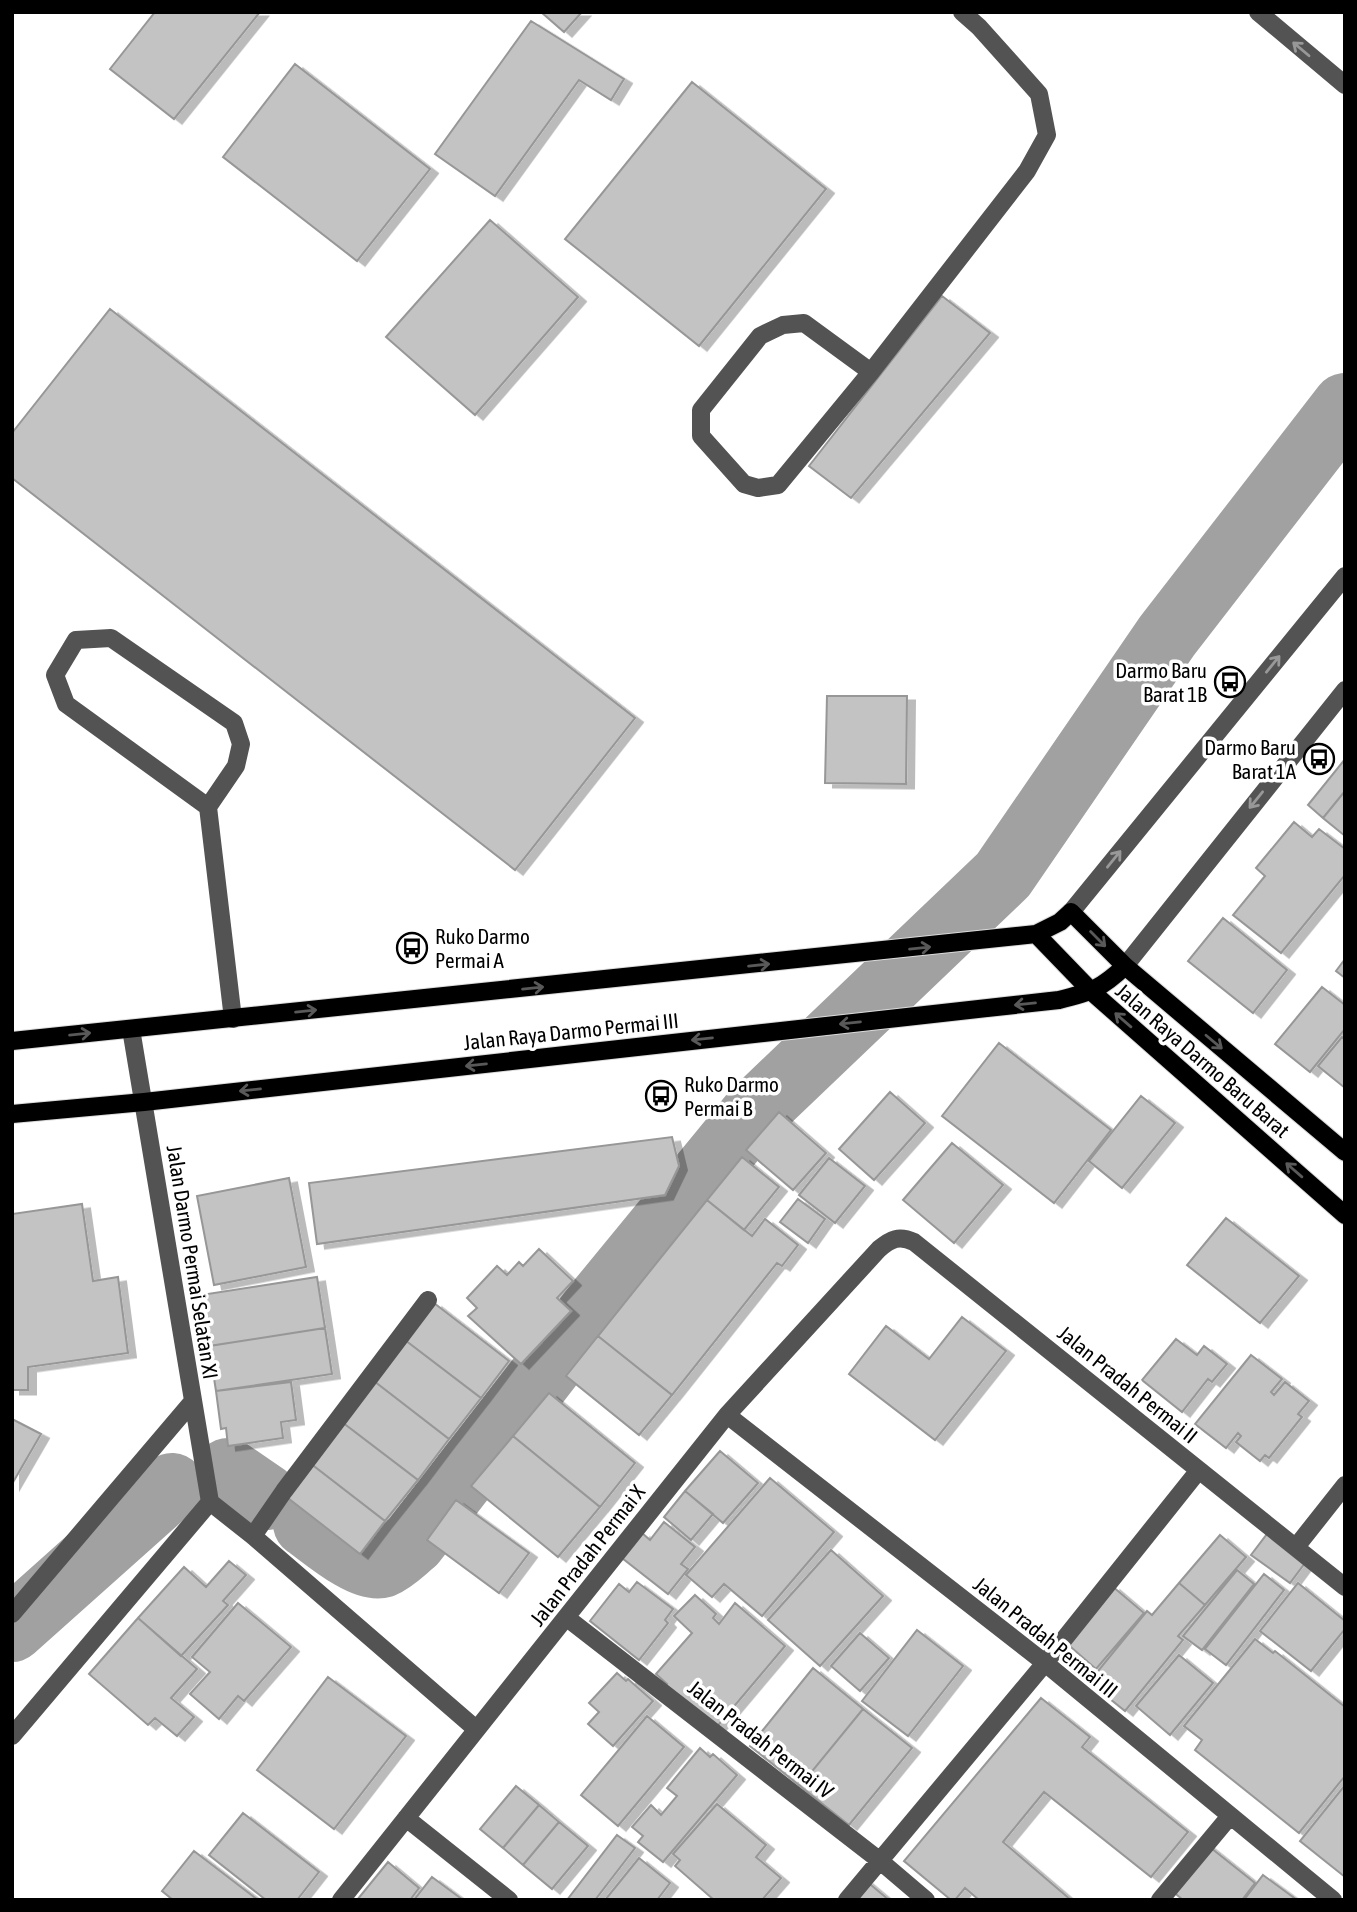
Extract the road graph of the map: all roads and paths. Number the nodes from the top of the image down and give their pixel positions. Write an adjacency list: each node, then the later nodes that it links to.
1 (962, 12): 4 (street)
2 (1258, 12): 3 (street, one-way to 2)
3 (1345, 85)
4 (871, 372): 4 (street)
5 (1345, 576): 8 (street, one-way to 5)
6 (1345, 690): 10 (street, one-way to 10)
7 (208, 807): 7 (street); 12 (street)
8 (1071, 912): 9 (main road); 10 (main road, Jalan Raya Darmo Baru Barat, one-way to 10)
9 (1036, 934): 11 (main road, Jalan Raya Darmo Baru Barat); 12 (main road, one-way to 9)
10 (1125, 966): 11 (main road, Jalan Raya Darmo Permai III); 17 (main road, Jalan Raya Darmo Baru Barat, one-way to 17)
11 (1092, 992): 15 (main road, Jalan Raya Darmo Permai III, one-way to 15); 18 (main road, Jalan Raya Darmo Baru Barat, one-way to 11)
12 (233, 1019): 13 (main road)
13 (131, 1029): 14 (main road, one-way to 13); 15 (street, Jalan Darmo Permai Selatan XI)
14 (12, 1041)
15 (144, 1102): 16 (main road, Jalan Raya Darmo Permai III); 21 (street, Jalan Darmo Permai Selatan XI)
16 (12, 1114)
17 (1345, 1152)
18 (1345, 1216)
19 (879, 1249): 22 (street, Jalan Pradah Permai X); 23 (street, Jalan Pradah Permai II)
20 (428, 1300): 26 (street)
21 (193, 1401): 25 (street, Jalan Darmo Permai Selatan XI); 29 (street)
22 (726, 1415): 30 (street, Jalan Pradah Permai X); 31 (street, Jalan Pradah Permai III)
23 (1199, 1470): 27 (street, Jalan Pradah Permai II); 31 (street)
24 (1345, 1485): 27 (street)
25 (210, 1502): 26 (street); 33 (street)
26 (253, 1536): 32 (street)
27 (1296, 1547): 28 (street, Jalan Pradah Permai II)
28 (1345, 1587)
29 (12, 1614)
30 (567, 1618): 32 (street, Jalan Pradah Permai X); 36 (street, Jalan Pradah Permai IV)
31 (1045, 1663): 34 (street, Jalan Pradah Permai III); 36 (street)
32 (476, 1730): 35 (street, Jalan Pradah Permai X)
33 (12, 1736)
34 (1230, 1816): 41 (street); 42 (street, Jalan Pradah Permai III)
35 (406, 1818): 37 (street, Jalan Pradah Permai X); 38 (street)
36 (879, 1860): 39 (street); 40 (street, Jalan Pradah Permai IV)
37 (341, 1900)
38 (509, 1900)
39 (847, 1900)
40 (926, 1900)
41 (1160, 1900)
42 (1333, 1900)

